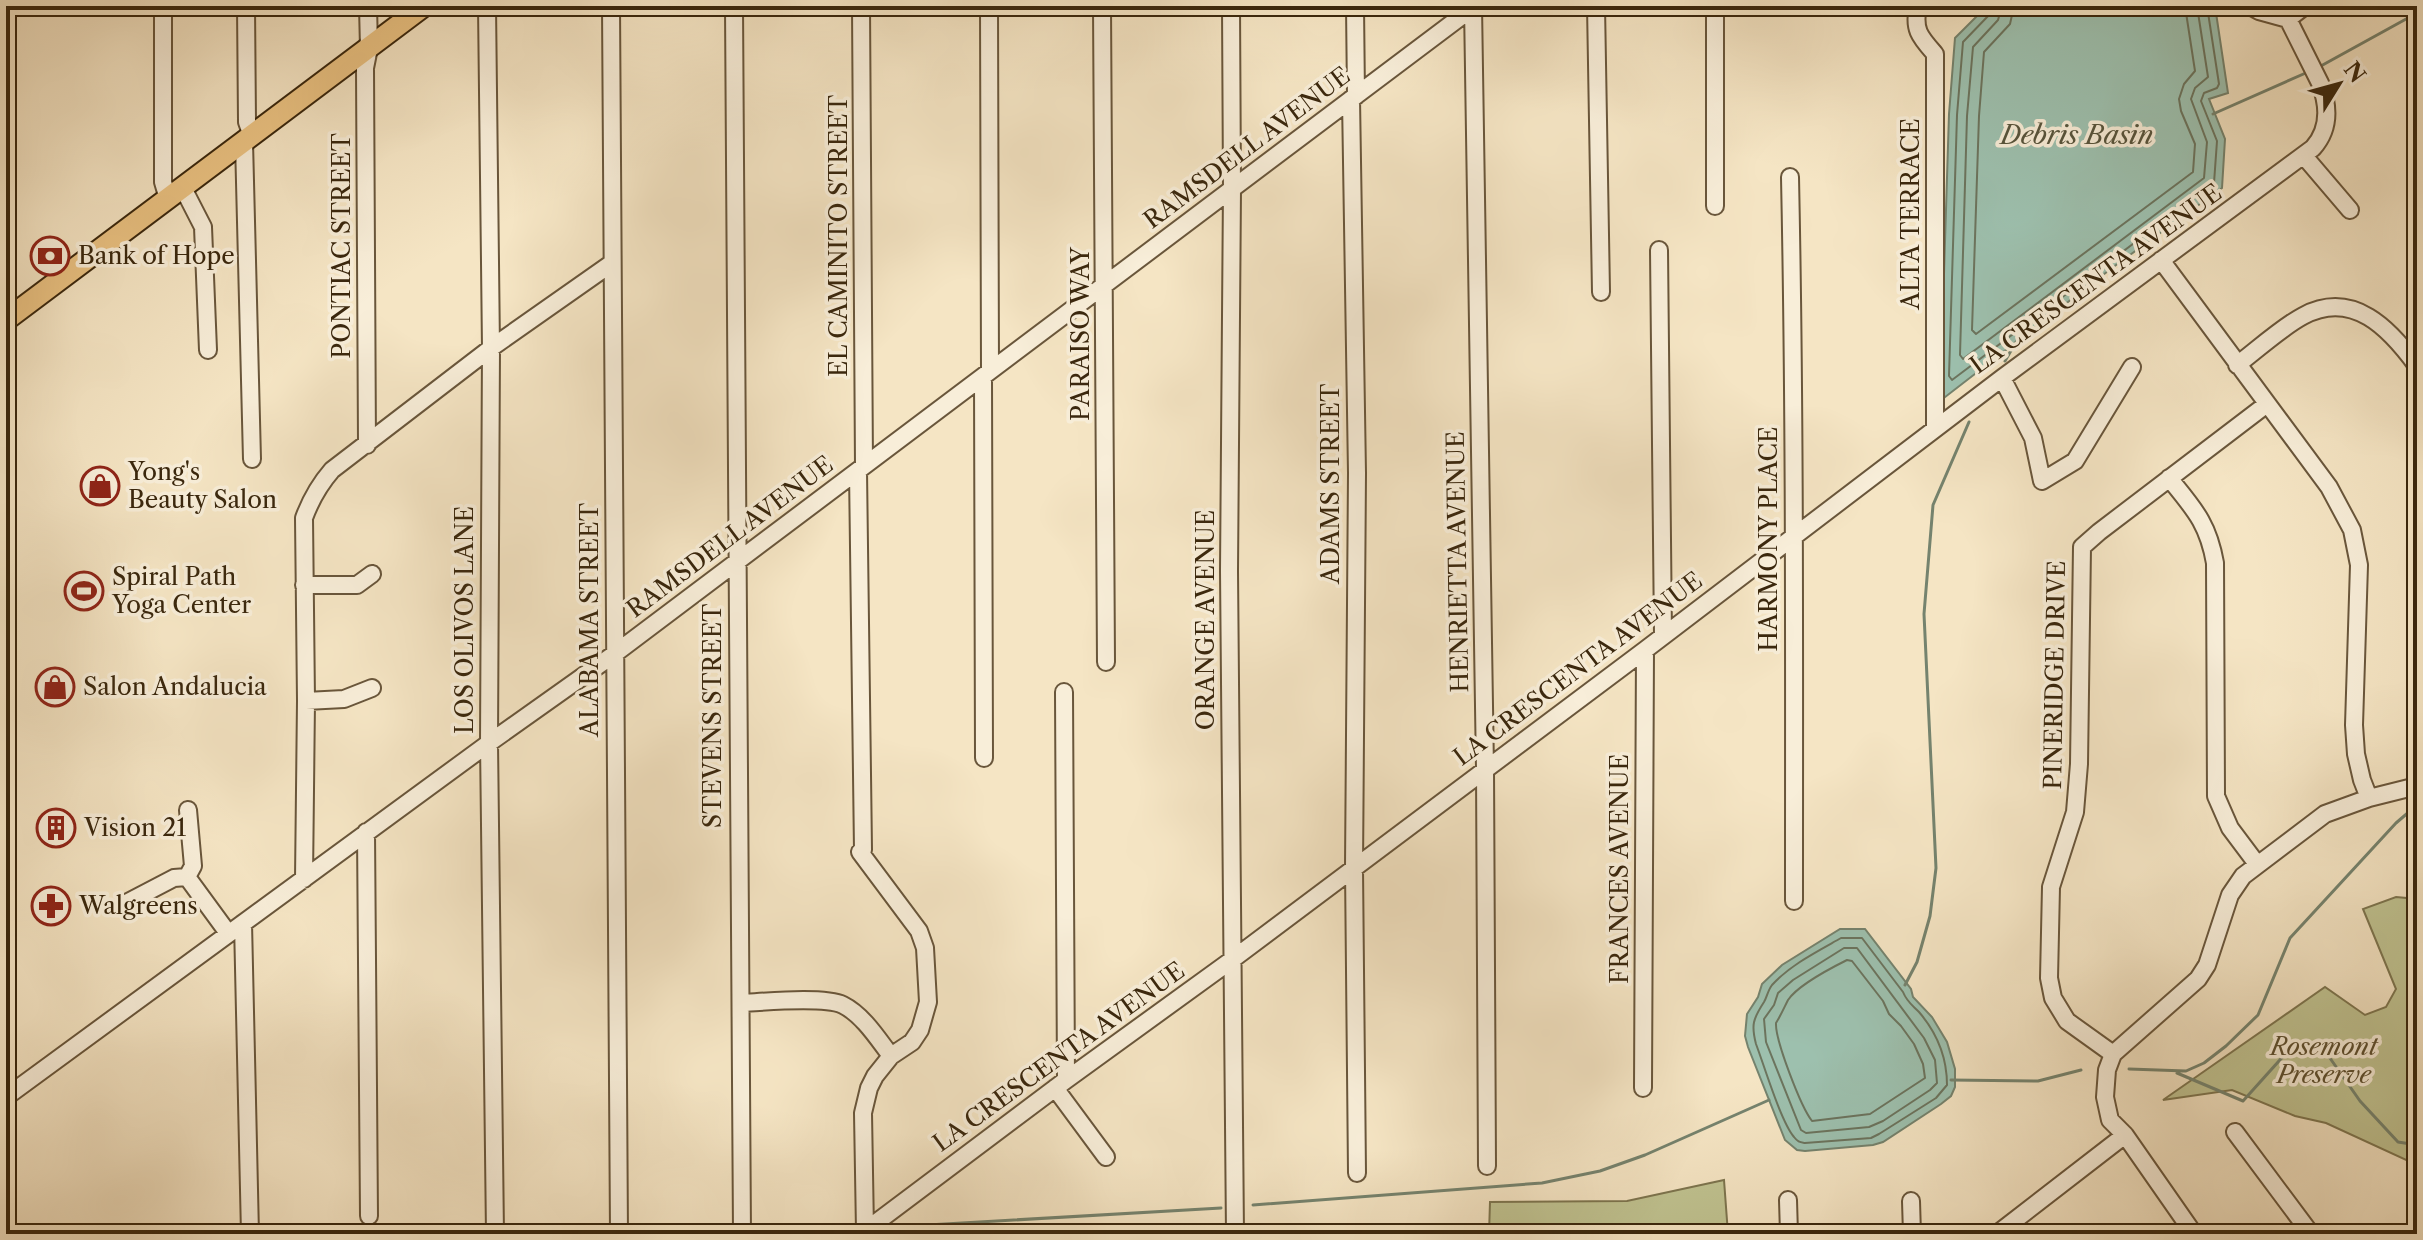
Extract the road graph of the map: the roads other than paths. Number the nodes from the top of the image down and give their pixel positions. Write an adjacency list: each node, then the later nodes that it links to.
1 (163, 6): 26 (street)
2 (246, 6): 22 (street)
3 (368, 6): 20 (street, PONTIAC STREET)
4 (424, 6): 20 (main road)
5 (487, 6): 35 (street, LOS OLIVOS LANE)
6 (611, 6): 31 (street, ALABAMA STREET)
7 (734, 6): 49 (street, STEVENS STREET)
8 (861, 6): 46 (street, EL CAMINITO STREET)
9 (989, 6): 40 (street)
10 (1102, 6): 32 (street, PARAISO WAY)
11 (1231, 6): 25 (street, ORANGE AVENUE)
12 (1355, 6): 21 (street, ADAMS STREET)
13 (1596, 6): 33 (street)
14 (1715, 6): 27 (street)
15 (1918, 6): 43 (street, ALTA TERRACE)
16 (2250, 6): 19 (street)
17 (2305, 6): 19 (street)
18 (1474, 7): 21 (street, RAMSDELL AVENUE); 61 (street, HENRIETTA AVENUE)
19 (2288, 19): 23 (street, LA CRESCENTA AVENUE)
20 (369, 48): 22 (main road); 44 (street, PONTIAC STREET)
21 (1353, 98): 25 (street, RAMSDELL AVENUE); 67 (street, ADAMS STREET)
22 (248, 139): 26 (main road); 45 (street)
23 (2304, 156): 28 (street); 30 (street, LA CRESCENTA AVENUE)
24 (1790, 177): 48 (street, HARMONY PLACE)
25 (1232, 189): 32 (street, RAMSDELL AVENUE); 74 (street, ORANGE AVENUE)
26 (175, 194): 34 (main road); 36 (street)
27 (1715, 206)
28 (2350, 210)
29 (1659, 250): 52 (street)
30 (2161, 260): 37 (street); 41 (street, LA CRESCENTA AVENUE)
31 (612, 263): 35 (street); 54 (street, ALABAMA STREET)
32 (1105, 285): 40 (street, RAMSDELL AVENUE); 55 (street, PARAISO WAY)
33 (1601, 292)
34 (6, 320)
35 (491, 348): 44 (street); 59 (street, LOS OLIVOS LANE)
36 (208, 350)
37 (2237, 365): 38 (street); 42 (street)
38 (2417, 366)
39 (2132, 367): 41 (street)
40 (987, 374): 46 (street, RAMSDELL AVENUE); 60 (street)
41 (2002, 378): 43 (street, LA CRESCENTA AVENUE)
42 (2267, 404): 47 (street, PINERIDGE DRIVE); 63 (street)
43 (1935, 429): 48 (street, LA CRESCENTA AVENUE)
44 (367, 445): 51 (street)
45 (252, 459)
46 (861, 468): 49 (street, RAMSDELL AVENUE); 77 (street, EL CAMINITO STREET)
47 (2169, 478): 66 (street); 76 (street, PINERIDGE DRIVE)
48 (1794, 537): 52 (street, LA CRESCENTA AVENUE); 70 (street, HARMONY PLACE)
49 (736, 562): 54 (street, RAMSDELL AVENUE); 75 (street, STEVENS STREET)
50 (372, 574): 51 (street)
51 (304, 585): 58 (street)
52 (1663, 636): 53 (street, LA CRESCENTA AVENUE)
53 (1645, 650): 61 (street, LA CRESCENTA AVENUE); 79 (street, FRANCES AVENUE)
54 (613, 655): 59 (street, RAMSDELL AVENUE); 92 (street, ALABAMA STREET)
55 (1106, 662)
56 (372, 688): 58 (street)
57 (1064, 692): 78 (street)
58 (306, 701): 69 (street)
59 (489, 743): 65 (street, RAMSDELL AVENUE); 91 (street, LOS OLIVOS LANE)
60 (984, 758)
61 (1485, 769): 67 (street, LA CRESCENTA AVENUE); 84 (street, HENRIETTA AVENUE)
62 (2417, 786): 63 (street)
63 (2369, 798): 66 (street)
64 (188, 810): 68 (street)
65 (366, 832): 69 (street, RAMSDELL AVENUE); 88 (street)
66 (2257, 864): 76 (street)
67 (1354, 868): 74 (street, LA CRESCENTA AVENUE); 85 (street, ADAMS STREET)
68 (187, 877): 71 (street); 73 (street)
69 (304, 879): 72 (street, RAMSDELL AVENUE)
70 (1794, 901)
71 (128, 902)
72 (243, 923): 73 (street, RAMSDELL AVENUE); 90 (street)
73 (228, 933): 80 (street, RAMSDELL AVENUE)
74 (1233, 959): 78 (street, LA CRESCENTA AVENUE); 94 (street, ORANGE AVENUE)
75 (741, 1003): 77 (street); 93 (street, STEVENS STREET)
76 (2113, 1054): 82 (street)
77 (891, 1056): 89 (street, EL CAMINITO STREET)
78 (1060, 1084): 83 (street); 89 (street, LA CRESCENTA AVENUE)
79 (1643, 1088)
80 (6, 1097)
81 (2235, 1132): 99 (street)
82 (2125, 1135): 97 (street); 98 (street)
83 (1106, 1157)
84 (1487, 1166)
85 (1357, 1173)
86 (1788, 1200): 95 (street)
87 (1911, 1201): 96 (street)
88 (369, 1216)
89 (863, 1232)
90 (250, 1234)
91 (495, 1234)
92 (619, 1234)
93 (742, 1234)
94 (1235, 1234)
95 (1789, 1234)
96 (1912, 1234)
97 (1997, 1234)
98 (2194, 1234)
99 (2311, 1234)

